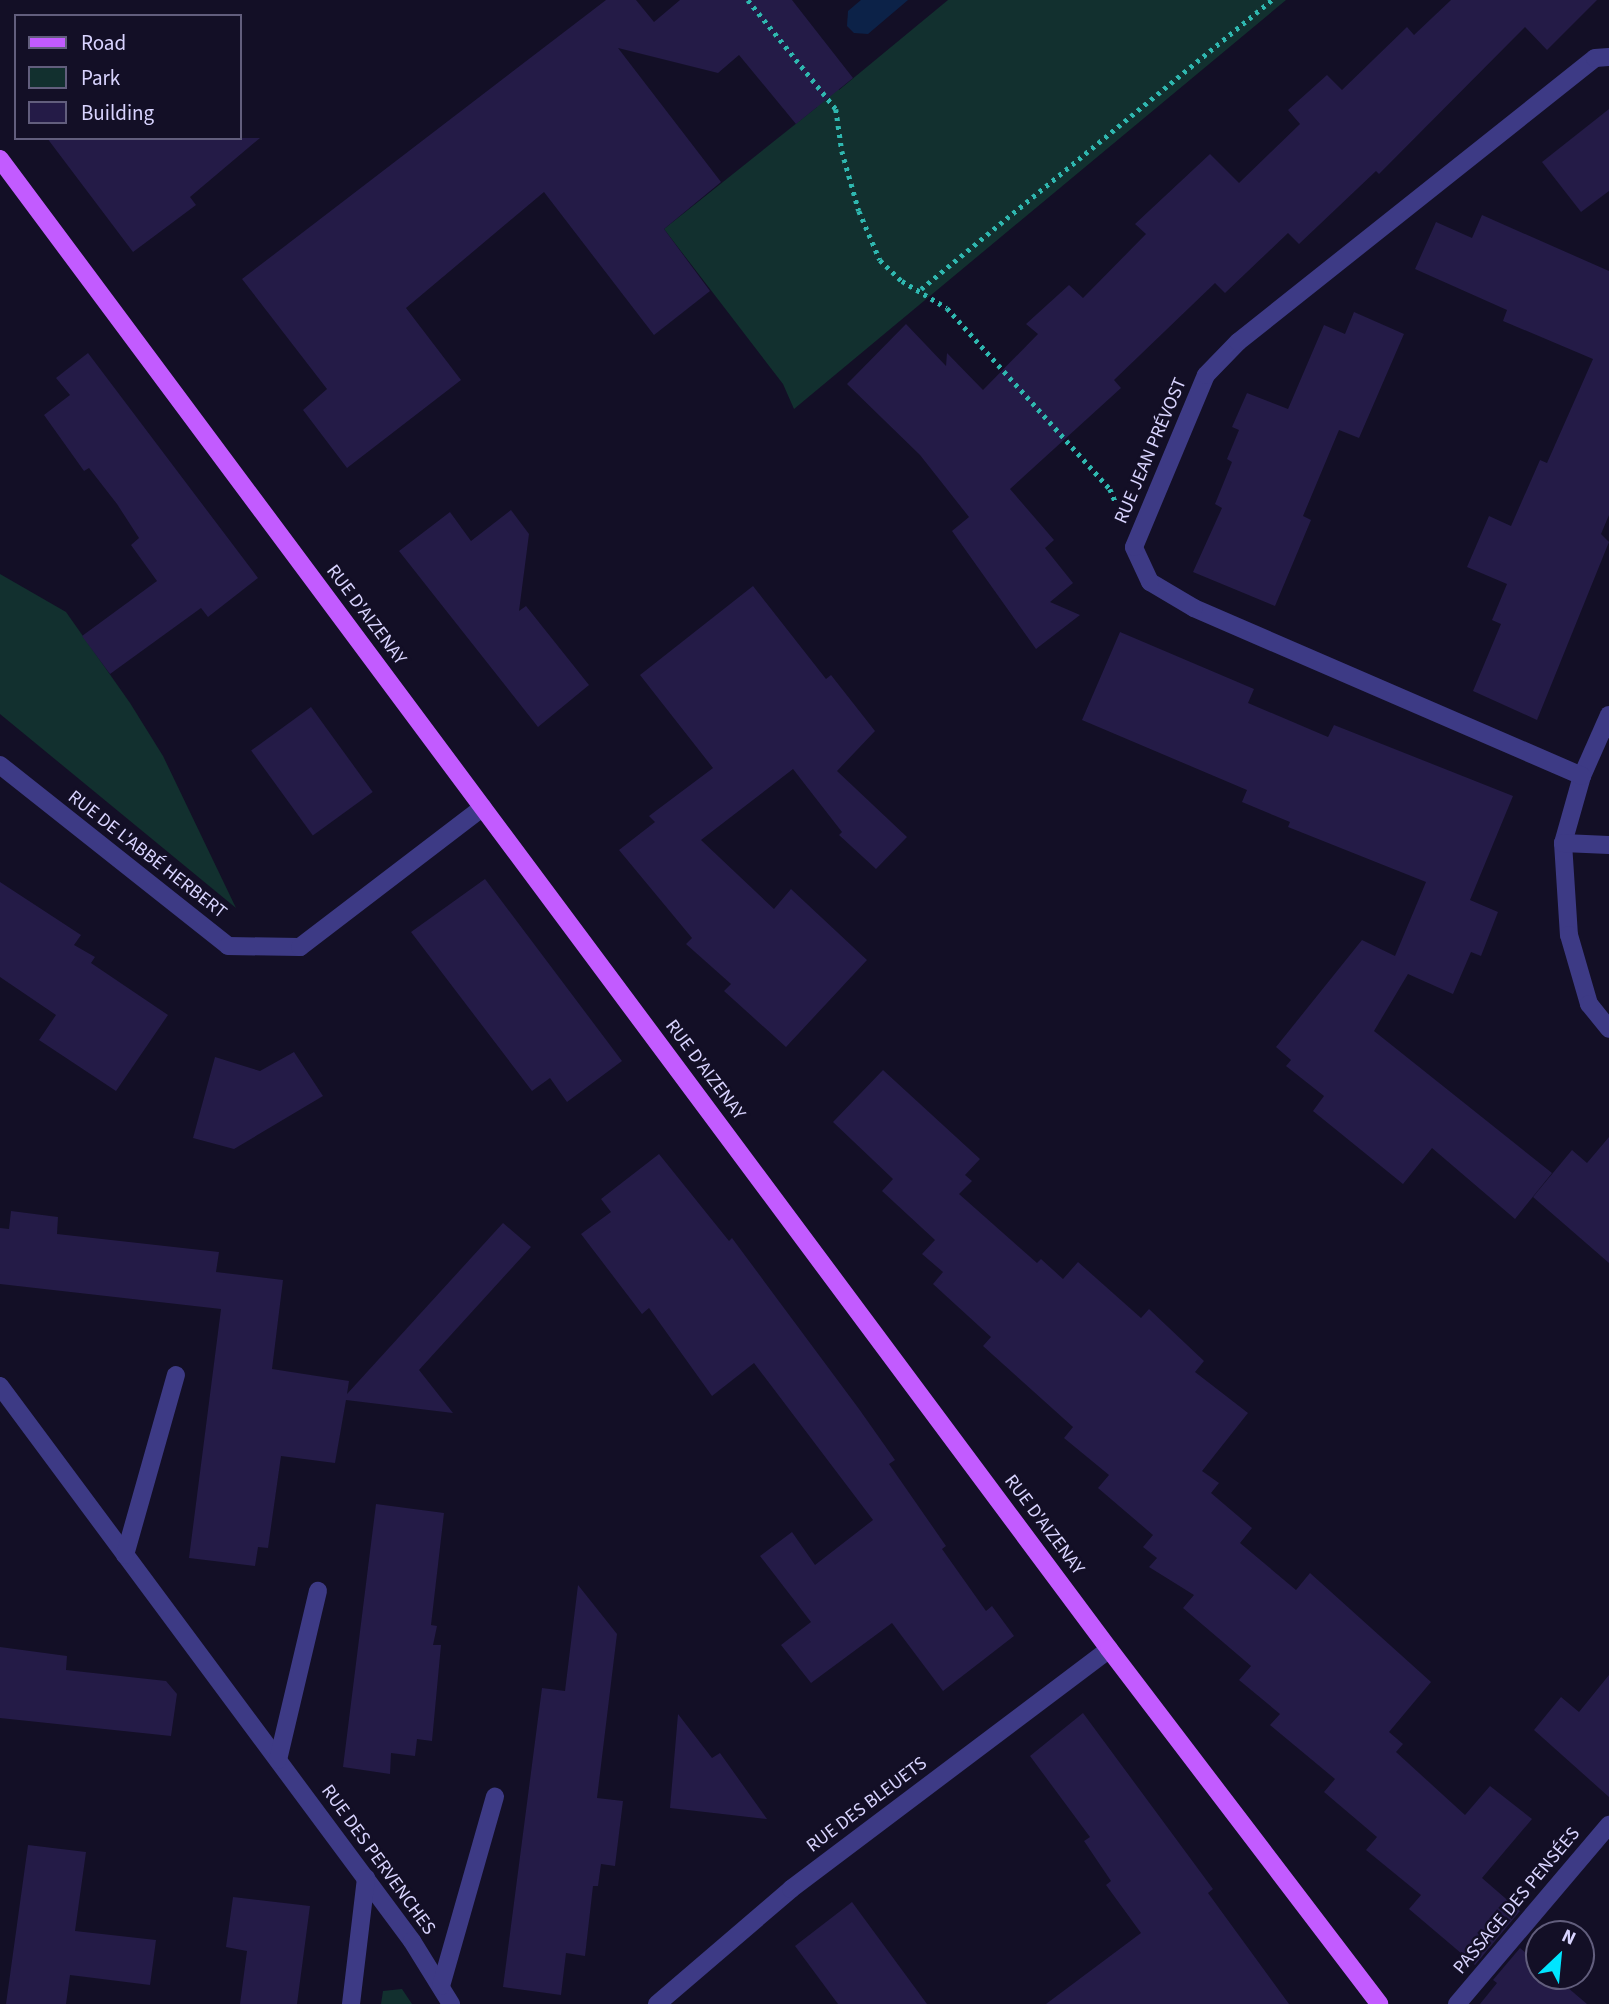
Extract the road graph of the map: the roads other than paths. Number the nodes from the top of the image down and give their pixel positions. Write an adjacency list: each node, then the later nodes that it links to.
1 (1609, 57): 5 (street, RUE JEAN PRÉVOST)
2 (0, 159): 6 (main road, RUE D'AIZENAY)
3 (1609, 715): 5 (street)
4 (0, 765): 6 (street, RUE DE L'ABBÉ HERBERT)
5 (1582, 776): 7 (street)
6 (483, 807): 14 (main road, RUE D'AIZENAY)
7 (1563, 843): 8 (street); 9 (street)
8 (1609, 845)
9 (1609, 1029)
10 (176, 1375): 12 (street)
11 (0, 1386): 12 (street, RUE DES PERVENCHES)
12 (125, 1555): 15 (street, RUE DES PERVENCHES)
13 (318, 1591): 15 (street)
14 (1109, 1649): 22 (street, RUE DES BLEUETS); 23 (main road, RUE D'AIZENAY)
15 (278, 1760): 18 (street, RUE DES PERVENCHES)
16 (495, 1797): 19 (street, RUE DES PERVENCHES)
17 (1609, 1825): 24 (street, PASSAGE DES PENSÉES)
18 (366, 1878): 19 (street, RUE DES PERVENCHES); 20 (street)
19 (441, 1986): 21 (street, RUE DES PERVENCHES)
20 (351, 2004)
21 (452, 2004)
22 (657, 2004)
23 (1379, 2004)
24 (1457, 2004)

